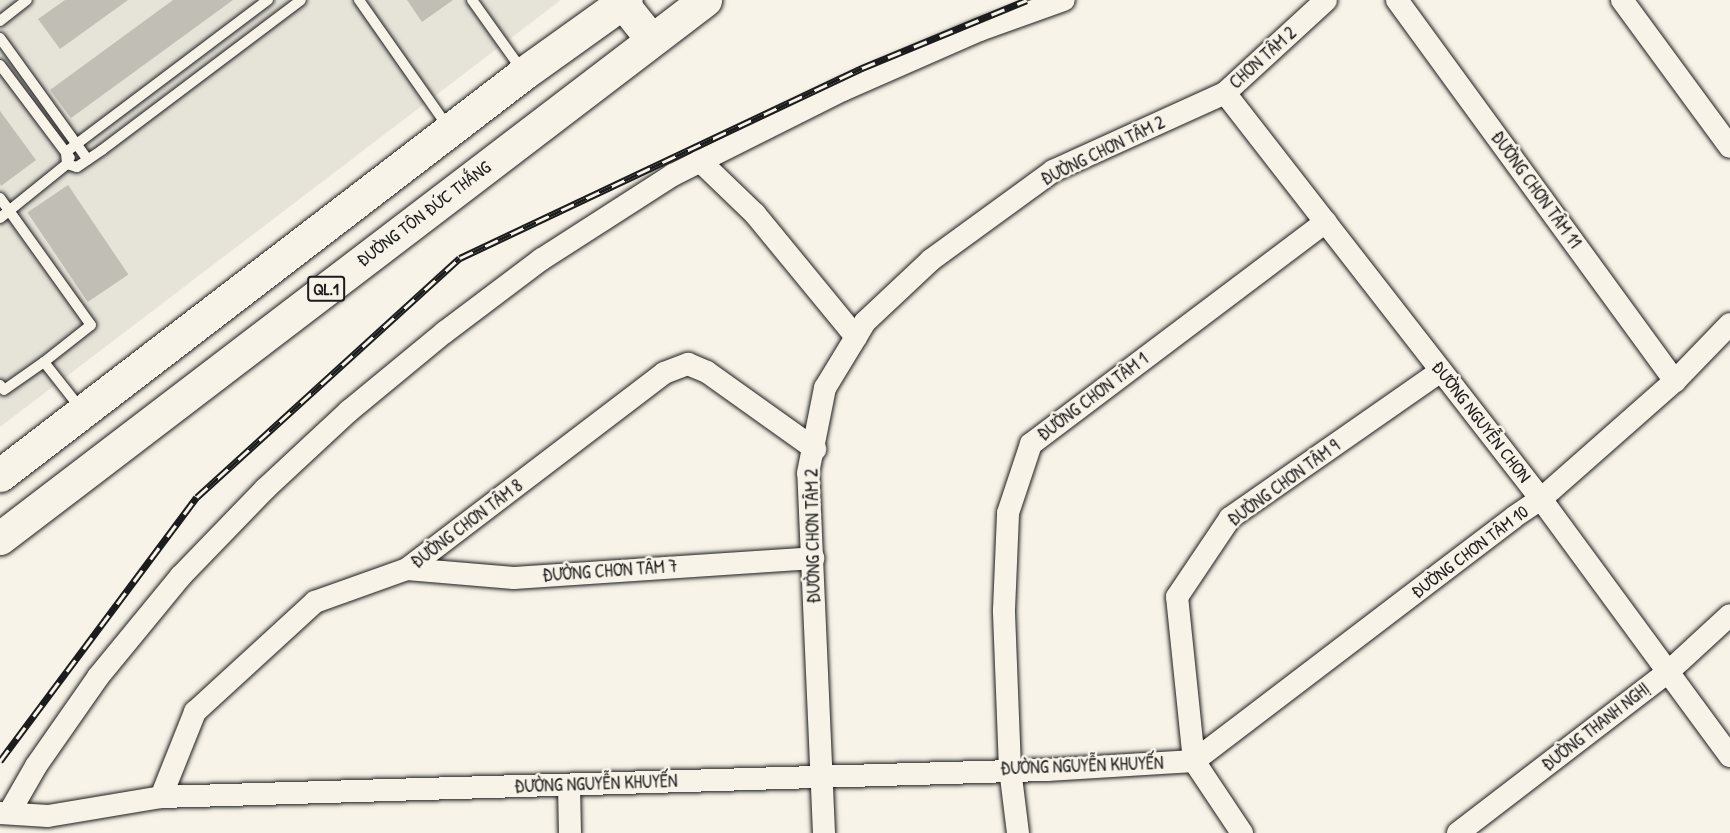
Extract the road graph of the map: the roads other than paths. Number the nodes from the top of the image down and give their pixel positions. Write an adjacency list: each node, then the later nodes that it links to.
1 (27, 0): 12 (lane)
2 (268, 0): 19 (lane)
3 (301, 0): 21 (lane)
4 (359, 0): 18 (lane)
5 (472, 0): 16 (lane)
6 (705, 0): 14 (highway, ĐƯỜNG TÔN ĐỨC THẮNG / QL.1)
7 (1064, 0): 23 (street)
8 (1326, 0): 17 (street, CHƠN TÂM 2)
9 (1397, 0): 32 (street, ĐƯỜNG CHƠN TÂM 11)
10 (1622, 0): 20 (street)
11 (623, 1): 14 (street); 16 (highway)
12 (0, 21)
13 (0, 38): 19 (lane)
14 (652, 40): 38 (highway, ĐƯỜNG TÔN ĐỨC THẮNG / QL.1)
15 (0, 64): 22 (lane)
16 (524, 73): 18 (highway)
17 (1225, 93): 27 (street, ĐƯỜNG NGUYỄN CHƠN); 29 (street, ĐƯỜNG CHƠN TÂM 2)
18 (450, 129): 34 (highway)
19 (77, 144): 21 (lane); 22 (lane)
20 (1730, 147)
21 (88, 160): 22 (lane)
22 (70, 161): 25 (lane)
23 (700, 161): 29 (street); 49 (street)
24 (0, 198): 25 (lane)
25 (10, 211): 26 (lane); 30 (lane)
26 (0, 218)
27 (1326, 222): 31 (street, ĐƯỜNG NGUYỄN CHƠN); 45 (street, ĐƯỜNG CHƠN TÂM 1)
28 (1730, 324): 32 (street, ĐƯỜNG CHƠN TÂM 10)
29 (856, 337): 35 (street, ĐƯỜNG CHƠN TÂM 2)
30 (44, 362): 33 (lane); 34 (lane)
31 (1441, 371): 37 (street, ĐƯỜNG NGUYỄN CHƠN); 44 (street, ĐƯỜNG CHƠN TÂM 9)
32 (1675, 381): 37 (street, ĐƯỜNG CHƠN TÂM 10)
33 (1, 390)
34 (82, 412): 36 (highway)
35 (815, 448): 39 (street, ĐƯỜNG CHƠN TÂM 2); 40 (street, ĐƯỜNG CHƠN TÂM 8)
36 (0, 475)
37 (1541, 500): 42 (street, ĐƯỜNG NGUYỄN CHƠN); 44 (street, ĐƯỜNG CHƠN TÂM 10)
38 (0, 538)
39 (813, 558): 40 (street, ĐƯỜNG CHƠN TÂM 7); 46 (street, ĐƯỜNG CHƠN TÂM 2)
40 (408, 569): 48 (street, ĐƯỜNG CHƠN TÂM 8)
41 (1730, 615): 42 (street, ĐƯỜNG THANH NGHỊ)
42 (1668, 672): 43 (street, ĐƯỜNG NGUYỄN CHƠN); 55 (street, ĐƯỜNG THANH NGHỊ)
43 (1730, 756)
44 (1194, 761): 45 (street, ĐƯỜNG NGUYỄN KHUYẾN); 54 (street, ĐƯỜNG CHƠN TÂM 9)
45 (1010, 769): 46 (street, ĐƯỜNG NGUYỄN KHUYẾN); 53 (street, ĐƯỜNG CHƠN TÂM 1)
46 (820, 775): 47 (street, ĐƯỜNG NGUYỄN KHUYẾN); 52 (street, ĐƯỜNG CHƠN TÂM 2)
47 (569, 786): 48 (street, ĐƯỜNG NGUYỄN KHUYẾN); 51 (street)
48 (161, 797): 50 (street, ĐƯỜNG NGUYỄN KHUYẾN)
49 (4, 813): 50 (street, ĐƯỜNG NGUYỄN KHUYẾN)
50 (41, 824)
51 (570, 833)
52 (824, 833)
53 (1018, 833)
54 (1242, 833)
55 (1458, 833)

